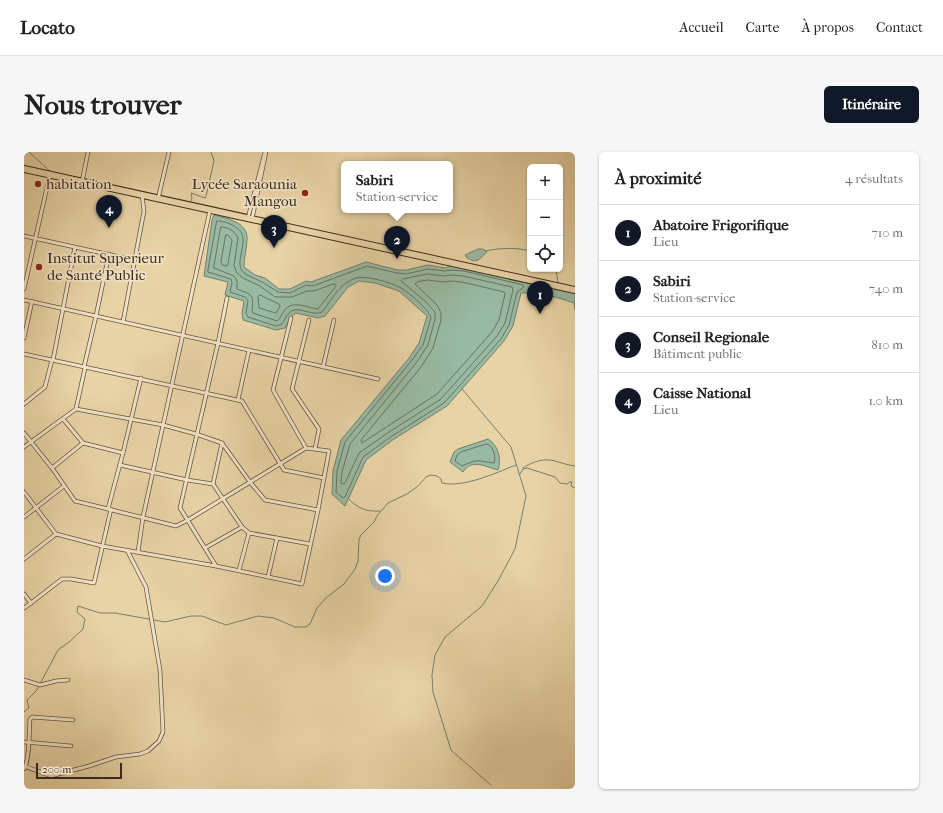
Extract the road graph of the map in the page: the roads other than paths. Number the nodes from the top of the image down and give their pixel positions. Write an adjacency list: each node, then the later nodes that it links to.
1 (88, 152): 6 (street)
2 (169, 152): 8 (street)
3 (265, 152): 10 (street)
4 (24, 169): 5 (highway)
5 (50, 174): 6 (highway); 12 (street)
6 (82, 182): 7 (highway)
7 (142, 195): 8 (highway); 15 (street)
8 (158, 199): 9 (highway)
9 (210, 213): 10 (highway); 27 (street)
10 (250, 219): 17 (highway)
11 (24, 236): 12 (street)
12 (35, 238): 13 (street); 16 (street)
13 (75, 247): 14 (street); 21 (street)
14 (108, 254): 15 (street); 22 (street)
15 (134, 260): 26 (street)
16 (24, 289)
17 (575, 290)
18 (227, 298): 29 (street)
19 (24, 300): 20 (street)
20 (32, 301): 21 (street); 28 (street)
21 (63, 308): 22 (street); 33 (street)
22 (96, 316): 26 (street); 35 (street)
23 (291, 318): 32 (street)
24 (309, 320): 34 (street)
25 (334, 320): 36 (street)
26 (122, 322): 27 (street)
27 (182, 335): 29 (street); 39 (street)
28 (24, 338)
29 (218, 343): 30 (street); 40 (street)
30 (249, 350): 32 (street); 41 (street)
31 (24, 354): 33 (street)
32 (281, 358): 34 (street); 53 (street)
33 (52, 360): 35 (street); 42 (street)
34 (299, 361): 36 (street); 54 (street)
35 (85, 367): 37 (street); 43 (street)
36 (323, 367): 38 (street)
37 (141, 378): 39 (street); 45 (street)
38 (378, 379)
39 (172, 386): 40 (street); 46 (street)
40 (206, 394): 41 (street); 48 (street)
41 (238, 400): 56 (street)
42 (24, 404)
43 (76, 409): 44 (street); 45 (street)
44 (63, 419): 49 (street); 50 (street)
45 (131, 419): 46 (street); 55 (street)
46 (163, 425): 48 (street); 59 (street)
47 (24, 433): 49 (street)
48 (196, 434): 51 (street); 61 (street)
49 (31, 442): 52 (street); 58 (street)
50 (83, 443): 55 (street); 58 (street)
51 (222, 443): 62 (street); 63 (street)
52 (24, 447)
53 (306, 448): 54 (street); 56 (street)
54 (315, 449): 60 (street)
55 (123, 453): 57 (street)
56 (280, 464): 60 (street); 62 (street)
57 (120, 465): 59 (street); 68 (street)
58 (52, 468): 64 (street)
59 (153, 473): 61 (street); 71 (street)
60 (324, 478): 69 (street)
61 (187, 480): 63 (street); 72 (street)
62 (250, 482): 66 (street); 69 (street)
63 (213, 484): 66 (street)
64 (64, 486): 67 (street); 68 (street)
65 (24, 492): 67 (street)
66 (224, 498): 72 (street); 73 (street)
67 (35, 507): 70 (street); 75 (street)
68 (110, 509): 71 (street); 78 (street)
69 (318, 510): 77 (street)
70 (24, 517)
71 (143, 517): 72 (street); 81 (street)
72 (188, 520): 79 (street)
73 (242, 527): 74 (street); 79 (street)
74 (249, 533): 76 (street); 84 (street)
75 (56, 534): 78 (street); 82 (street)
76 (277, 538): 77 (street); 85 (street)
77 (310, 544): 85 (street)
78 (102, 546): 80 (street); 87 (street)
79 (205, 548): 83 (street)
80 (127, 550): 81 (street); 94 (street)
81 (138, 552): 83 (street)
82 (24, 558)
83 (216, 566): 84 (street)
84 (239, 570): 85 (street)
85 (268, 577)
86 (24, 594): 87 (street)
87 (31, 603): 88 (street)
88 (24, 608)
89 (24, 680): 90 (street)
90 (68, 680)
91 (74, 720): 92 (street)
92 (26, 743): 93 (street); 94 (street)
93 (71, 746)
94 (25, 767)

